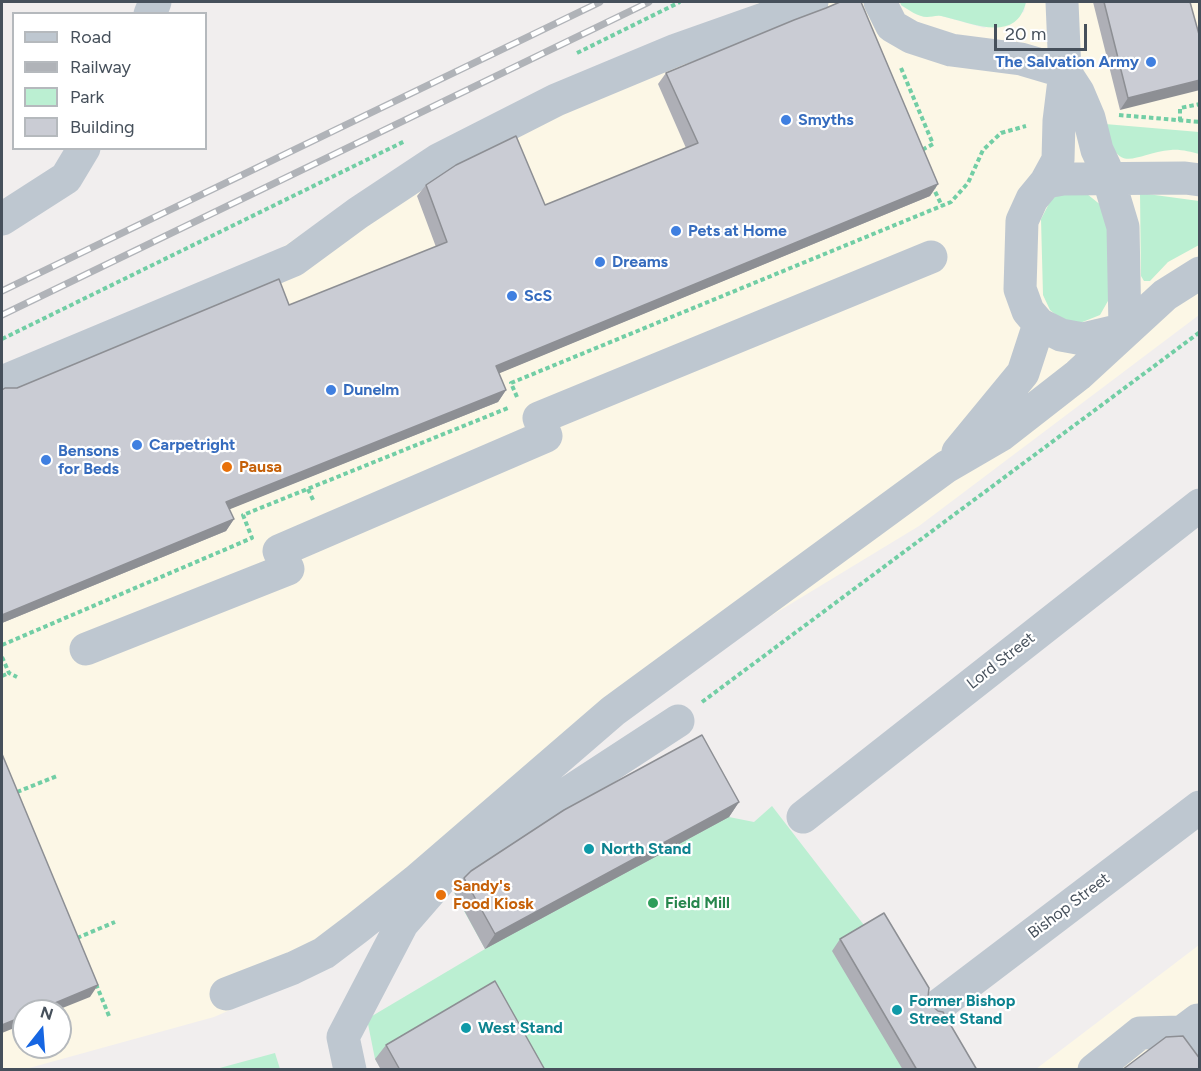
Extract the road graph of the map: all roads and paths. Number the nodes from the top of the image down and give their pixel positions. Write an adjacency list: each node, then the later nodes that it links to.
1 (680, 2): 6 (path)
2 (812, 2): 27 (street)
3 (880, 2): 5 (street)
4 (1062, 2): 7 (street)
5 (907, 35): 7 (street); 14 (path)
6 (574, 55)
7 (1065, 72): 16 (street); 18 (street)
8 (1200, 104): 10 (path)
9 (1112, 115): 10 (path)
10 (1180, 121): 11 (path)
11 (1200, 123)
12 (406, 140): 26 (path)
13 (83, 150): 20 (street)
14 (920, 161)
15 (928, 178): 19 (path)
16 (1108, 179): 17 (street); 18 (street); 24 (street)
17 (1200, 180)
18 (1046, 182): 23 (street)
19 (942, 206)
20 (2, 219)
21 (931, 257): 30 (street)
22 (1200, 273): 24 (street)
23 (1039, 324): 24 (street); 28 (street)
24 (1125, 329): 28 (street)
25 (1200, 332): 35 (path)
26 (2, 339)
27 (2, 382)
28 (946, 467): 42 (street)
29 (1200, 505): 41 (street, Lord Street)
30 (86, 649)
31 (2, 657): 32 (path)
32 (9, 673): 33 (path); 34 (path)
33 (2, 676)
34 (17, 677)
35 (678, 721): 42 (street)
36 (57, 776): 38 (path)
37 (13, 783): 38 (path)
38 (17, 792): 39 (path)
39 (21, 803)
40 (1200, 807): 49 (street, Bishop Street)
41 (803, 817)
42 (419, 891): 48 (street); 52 (street)
43 (115, 922): 45 (path)
44 (73, 928): 45 (path)
45 (77, 938): 46 (path)
46 (81, 948)
47 (93, 977): 50 (path)
48 (226, 994)
49 (938, 1006)
50 (109, 1016)
51 (1194, 1036): 53 (street)
52 (350, 1070)
53 (1094, 1070)

